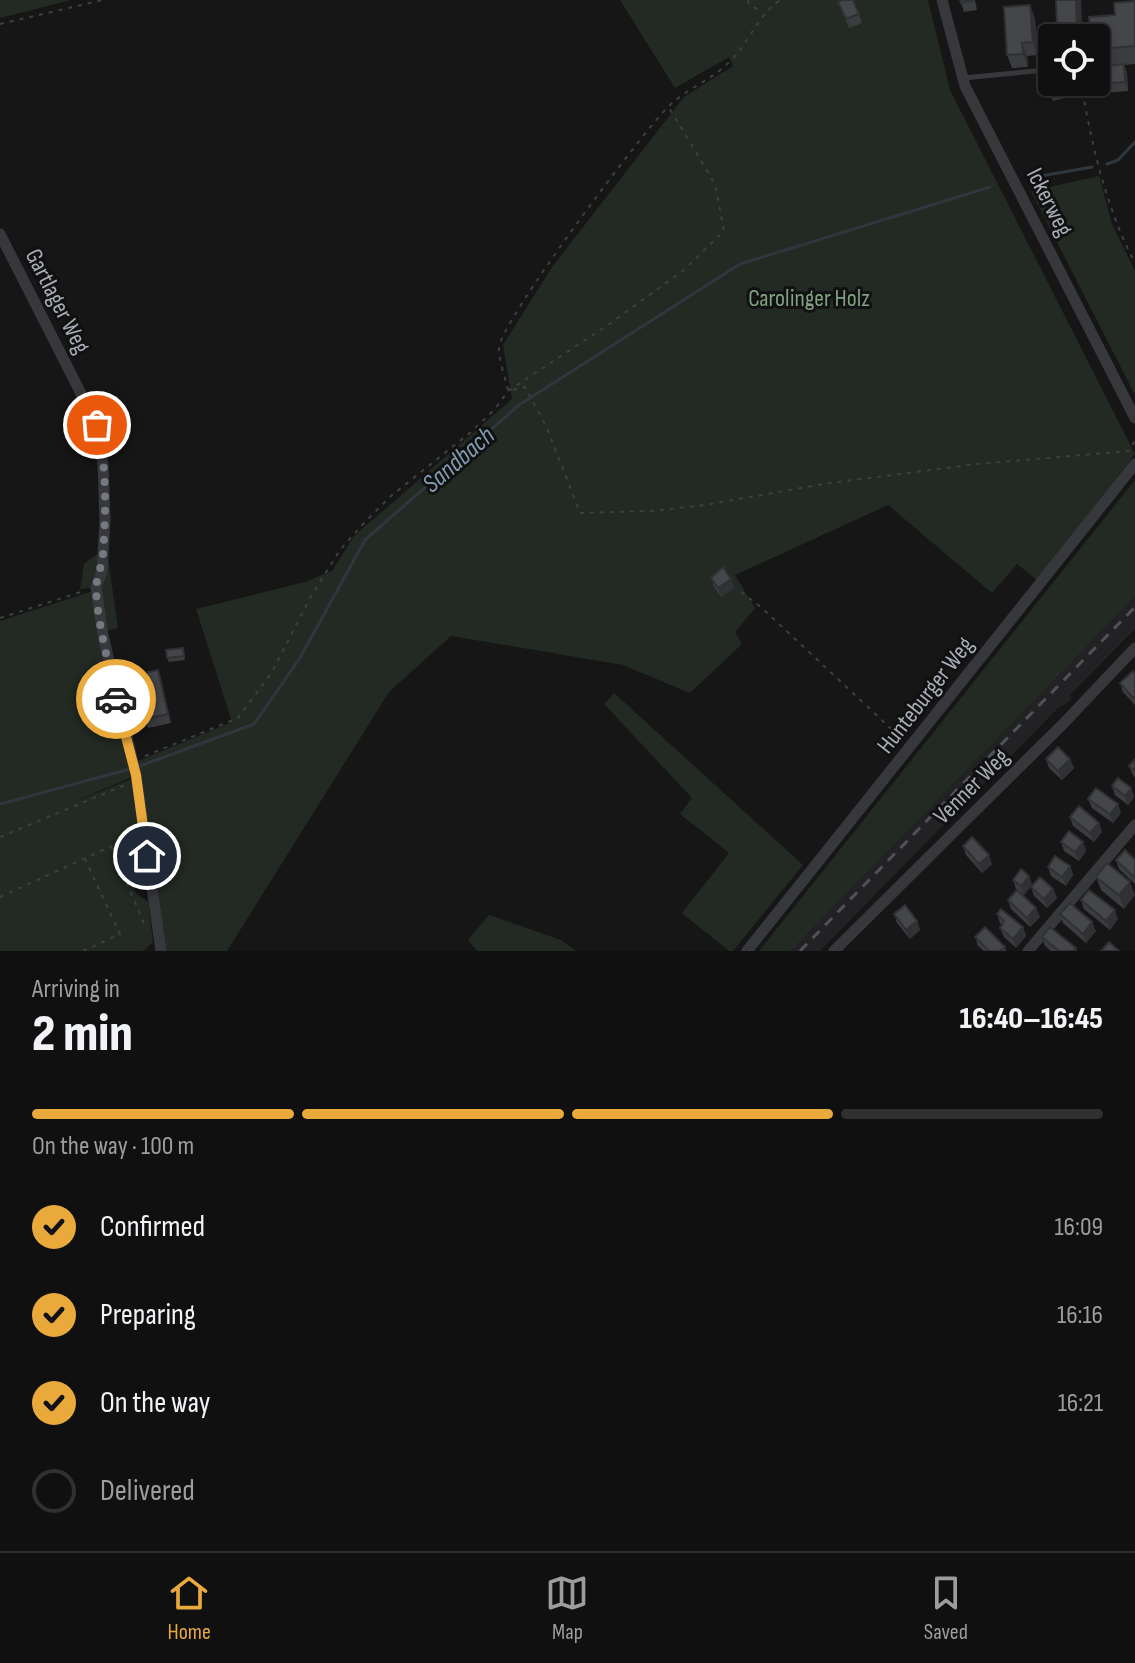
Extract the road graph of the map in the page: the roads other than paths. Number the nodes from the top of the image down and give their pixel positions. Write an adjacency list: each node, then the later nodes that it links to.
1 (942, 0): 3 (street, Ickerweg)
2 (1038, 70): 3 (lane)
3 (963, 78): 5 (street, Ickerweg)
4 (0, 234): 9 (street, Gartlager Weg)
5 (1135, 418)
6 (1135, 464): 10 (street, Hunteburger Weg)
7 (1135, 648): 11 (street, Venner Weg)
8 (1135, 825): 12 (street)
9 (160, 945)
10 (747, 951)
11 (834, 951)
12 (1028, 951)

